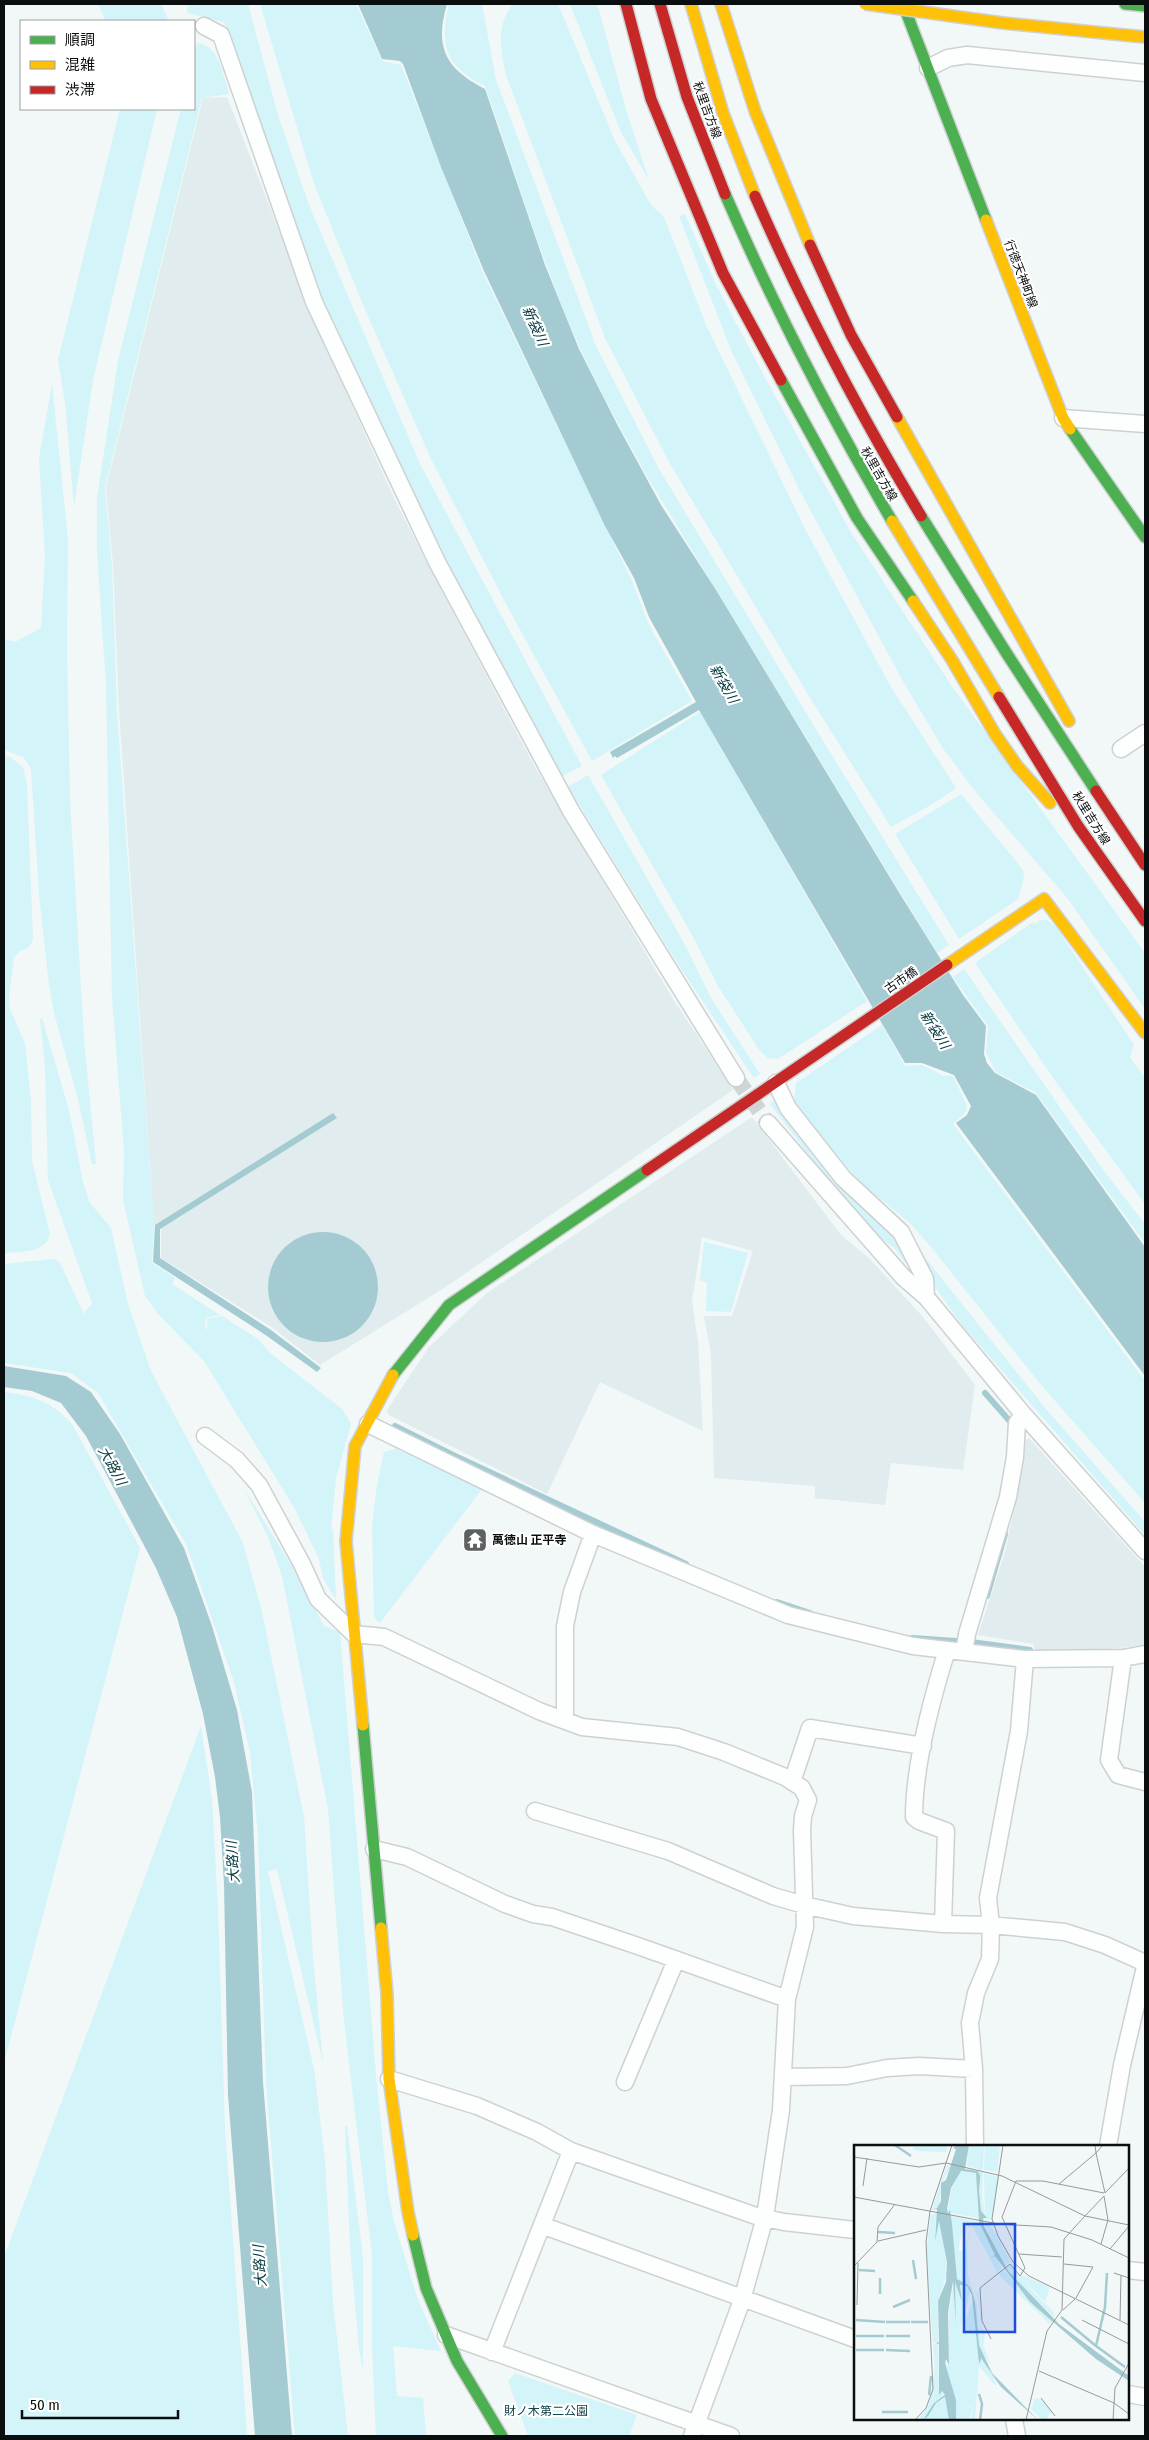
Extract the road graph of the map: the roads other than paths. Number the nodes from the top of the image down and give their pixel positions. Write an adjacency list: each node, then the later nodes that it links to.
1 (626, 4): 21 (main road)
2 (660, 4): 21 (main road, 秋里吉方線)
3 (691, 4): 22 (main road, 秋里吉方線)
4 (721, 4): 16 (main road)
5 (864, 4): 10 (main road, bridge)
6 (903, 4): 11 (main road, 行徳天神町線)
7 (1125, 4): 8 (main road)
8 (1145, 6)
9 (204, 26): 25 (street)
10 (1145, 37)
11 (928, 68): 12 (street); 13 (main road, 行徳天神町線)
12 (1145, 73)
13 (1063, 418): 14 (street); 15 (main road, 行徳天神町線)
14 (1145, 424)
15 (1145, 537)
16 (1074, 729)
17 (1145, 733): 18 (street)
18 (1121, 749)
19 (1106, 786): 20 (main road)
20 (1145, 858)
21 (1102, 862): 23 (main road, 秋里吉方線)
22 (1145, 865)
23 (1145, 922)
24 (1145, 1032): 26 (main road, 古市橋)
25 (736, 1078)
26 (776, 1083): 28 (street); 30 (main road, 古市橋)
27 (768, 1123): 28 (street)
28 (926, 1297): 29 (street)
29 (1022, 1414): 33 (street); 36 (street)
30 (368, 1424): 32 (street); 34 (main road, 古市橋)
31 (205, 1436): 34 (street)
32 (593, 1534): 35 (street); 40 (street)
33 (1145, 1551)
34 (354, 1634): 40 (street); 45 (main road, 古市橋)
35 (947, 1650): 36 (street); 41 (street)
36 (964, 1652): 39 (street)
37 (1145, 1654): 38 (street)
38 (1123, 1658): 39 (street); 43 (street)
39 (1024, 1659): 48 (street)
40 (565, 1720): 42 (street)
41 (923, 1746): 42 (street); 47 (street)
42 (792, 1782): 46 (street)
43 (1145, 1782)
44 (535, 1811): 46 (street)
45 (374, 1849): 49 (street); 55 (main road, 古市橋)
46 (804, 1905): 47 (street); 52 (street)
47 (943, 1924): 48 (street)
48 (991, 1925): 50 (street); 53 (street)
49 (676, 1960): 52 (street); 56 (street)
50 (1145, 1963)
51 (1145, 1967): 58 (street)
52 (787, 1999): 54 (street)
53 (974, 2069): 54 (street); 57 (street)
54 (784, 2077): 60 (street)
55 (390, 2078): 59 (street); 66 (main road, 古市橋)
56 (625, 2082)
57 (975, 2145)
58 (1108, 2145)
59 (571, 2151): 60 (street); 61 (street)
60 (766, 2217): 62 (street); 65 (street)
61 (544, 2226): 65 (street); 68 (street)
62 (854, 2230)
63 (1129, 2270): 64 (street)
64 (1145, 2272)
65 (742, 2300): 67 (street); 72 (street)
66 (446, 2335): 68 (street); 73 (main road, 古市橋)
67 (854, 2339)
68 (492, 2352): 72 (street)
69 (1129, 2394): 70 (street)
70 (1145, 2396)
71 (1014, 2420): 75 (street)
72 (694, 2430): 74 (street)
73 (502, 2436)
74 (730, 2436)
75 (1017, 2436)

